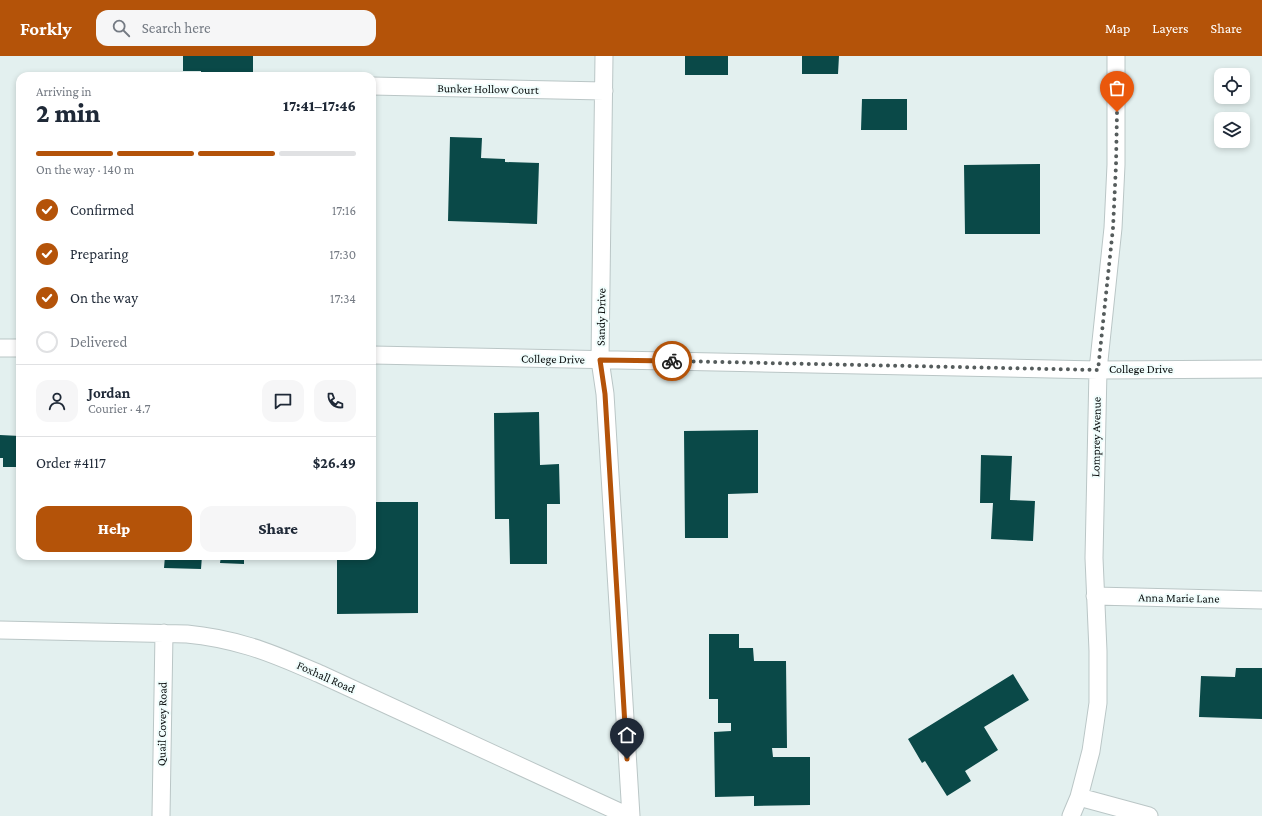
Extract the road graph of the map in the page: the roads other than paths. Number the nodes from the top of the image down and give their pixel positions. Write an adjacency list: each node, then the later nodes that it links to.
1 (604, 56): 4 (street, Sandy Drive)
2 (1116, 56): 10 (street, Lomprey Avenue)
3 (376, 86): 4 (street, Bunker Hollow Court)
4 (604, 91): 8 (street, Sandy Drive)
5 (0, 348): 6 (street)
6 (16, 348)
7 (376, 355): 8 (street, College Drive)
8 (600, 360): 10 (street, College Drive); 17 (street, Sandy Drive)
9 (1262, 369): 10 (street, College Drive)
10 (1098, 370): 11 (street, Lomprey Avenue)
11 (1095, 596): 12 (street, Anna Marie Lane); 15 (street, Lomprey Avenue)
12 (1262, 600)
13 (0, 630): 14 (street, Foxhall Road)
14 (164, 632): 16 (street, Quail Covey Road); 17 (street, Foxhall Road)
15 (1079, 796): 18 (street, Lomprey Avenue); 19 (street)
16 (161, 816)
17 (630, 816)
18 (1071, 816)
19 (1149, 816)

